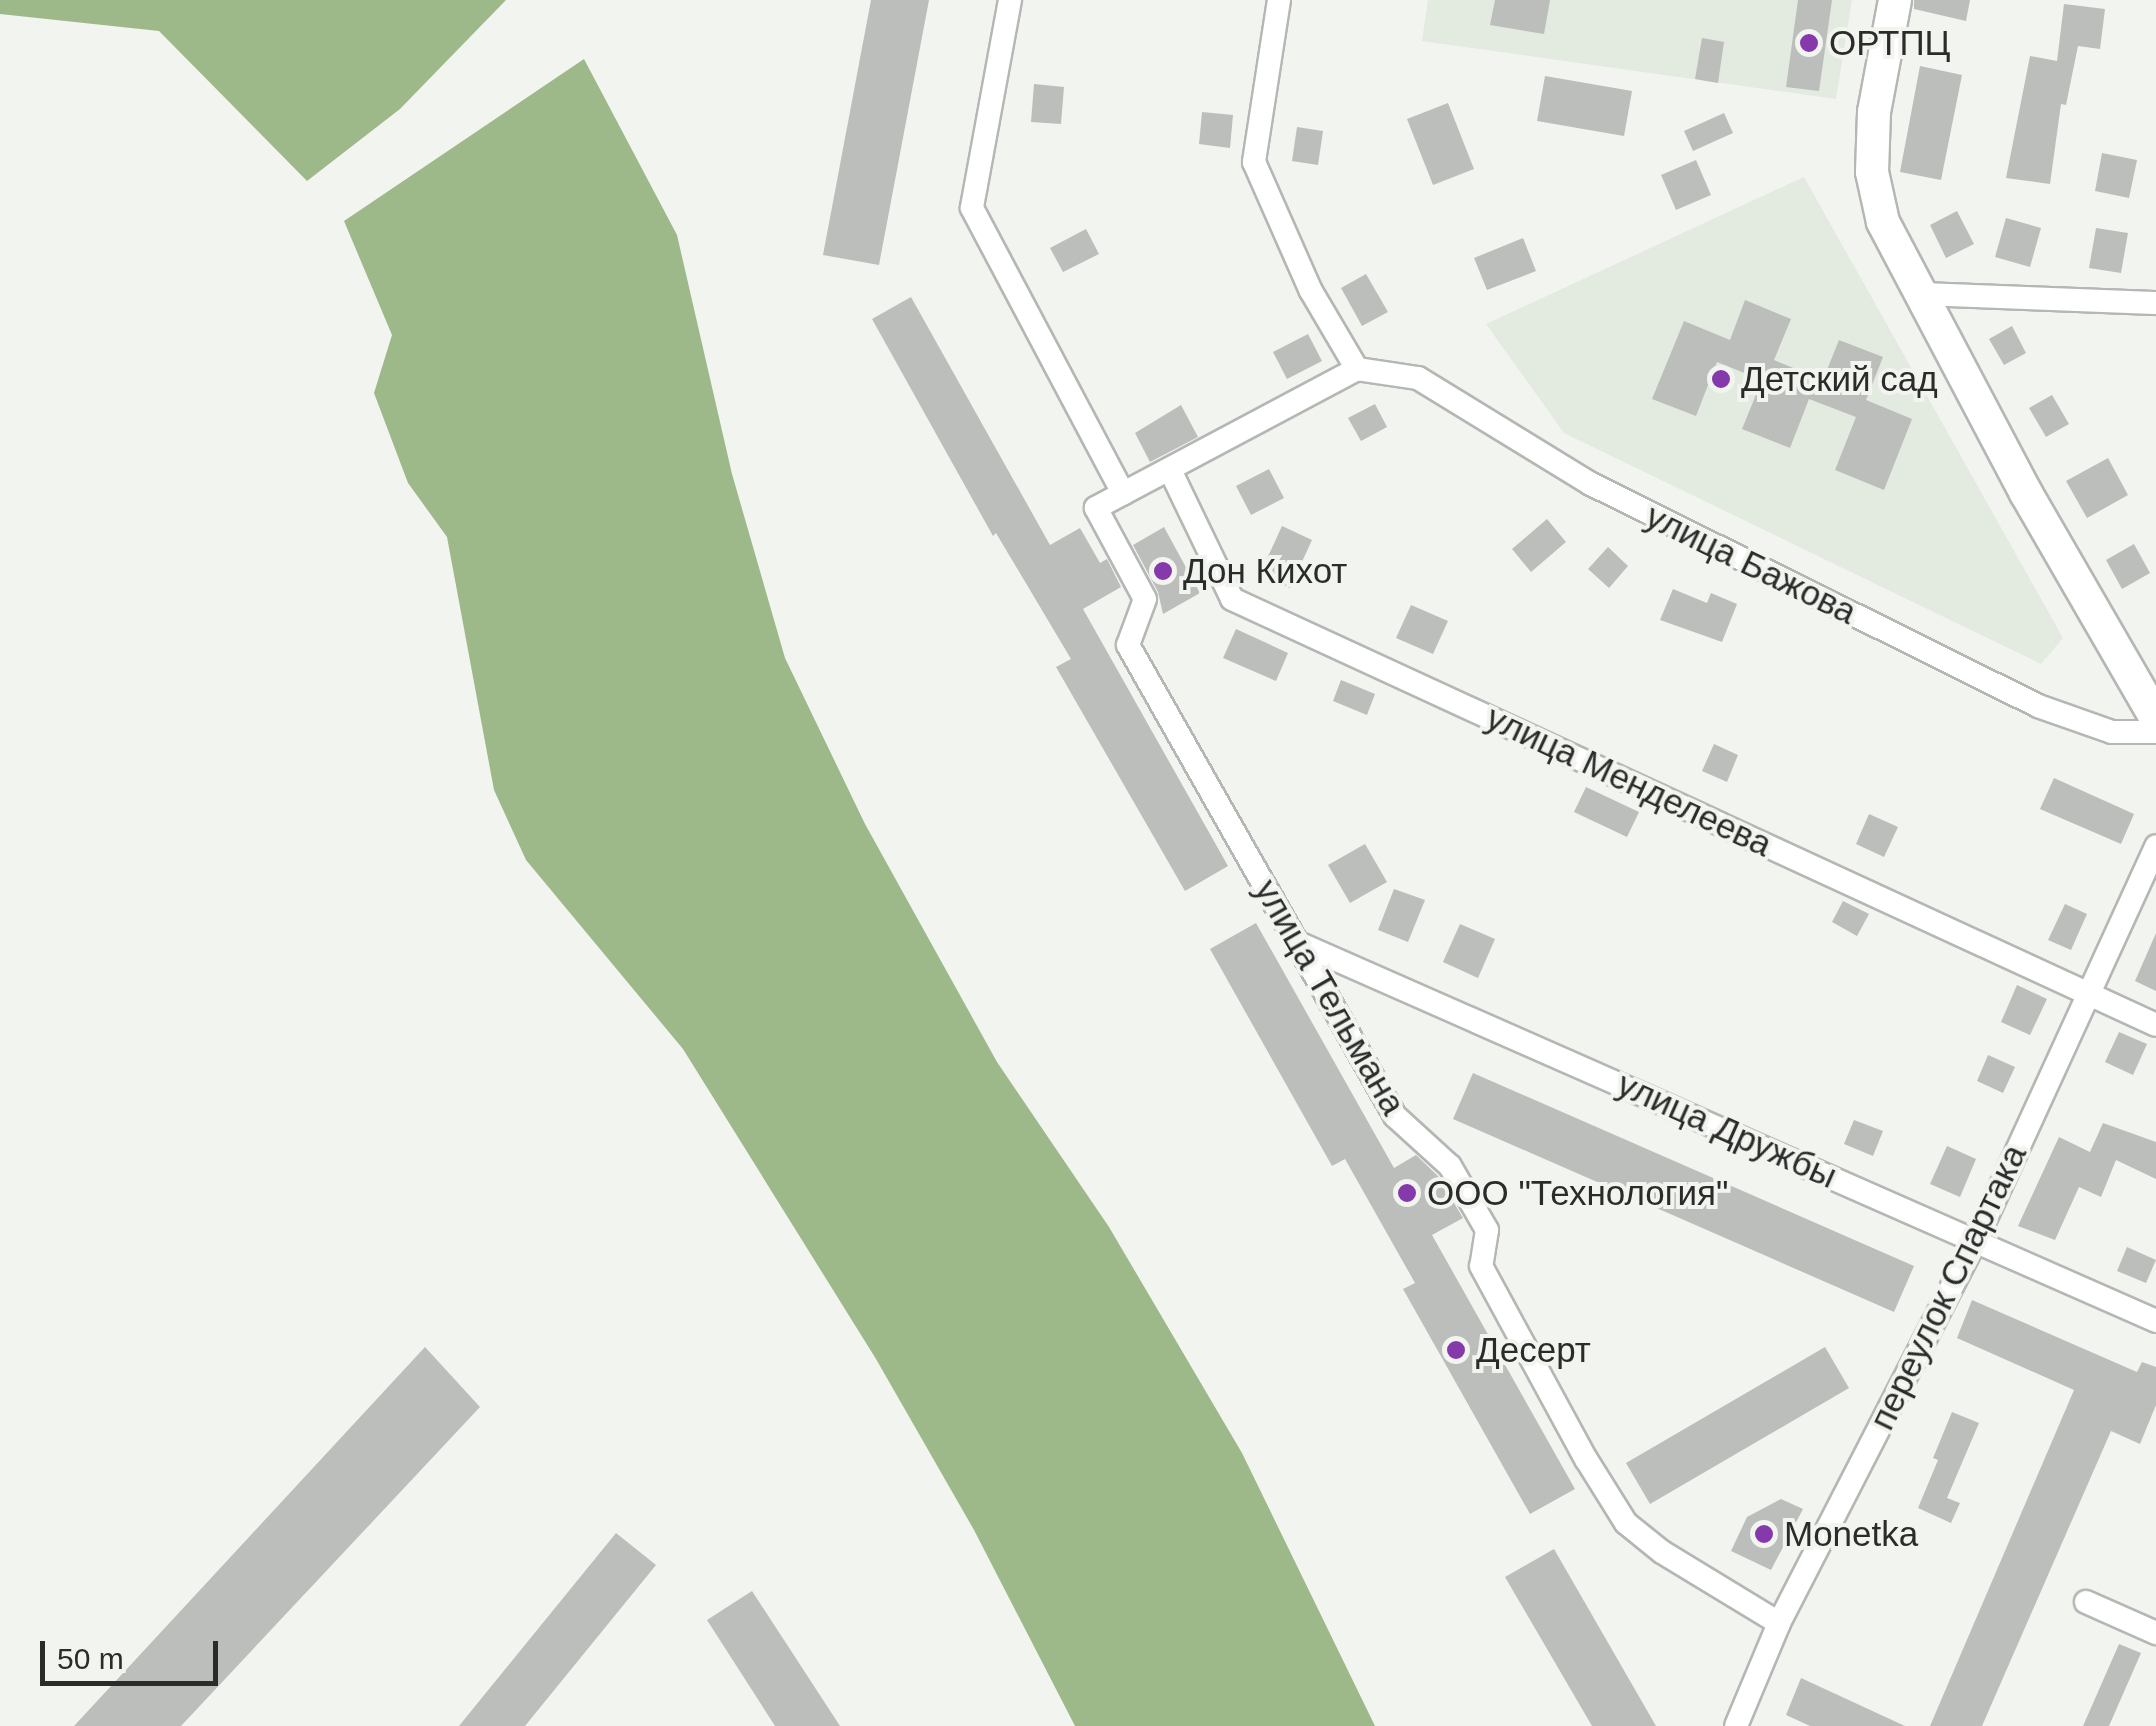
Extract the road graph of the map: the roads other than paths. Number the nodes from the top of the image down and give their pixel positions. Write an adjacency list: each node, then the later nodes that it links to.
1 (1010, 0): 8 (street)
2 (1280, 0): 6 (street)
3 (1894, 0): 4 (main road)
4 (1921, 294): 5 (street); 9 (main road)
5 (2156, 302)
6 (1357, 369): 7 (street); 10 (street, улица Бажова)
7 (1170, 470): 8 (street); 13 (street, улица Менделеева)
8 (1123, 494): 12 (street, улица Тельмана)
9 (2156, 718)
10 (2156, 732)
11 (2156, 846): 13 (street, переулок Спартака)
12 (1296, 942): 15 (street, улица Дружбы); 18 (street, улица Тельмана)
13 (2086, 994): 14 (street, улица Менделеева); 15 (street, переулок Спартака)
14 (2156, 1026)
15 (1976, 1240): 16 (street, улица Дружбы); 18 (street, переулок Спартака)
16 (2156, 1321)
17 (2086, 1602): 19 (street)
18 (1780, 1623): 20 (street, переулок Спартака)
19 (2156, 1633)
20 (1736, 1726)

